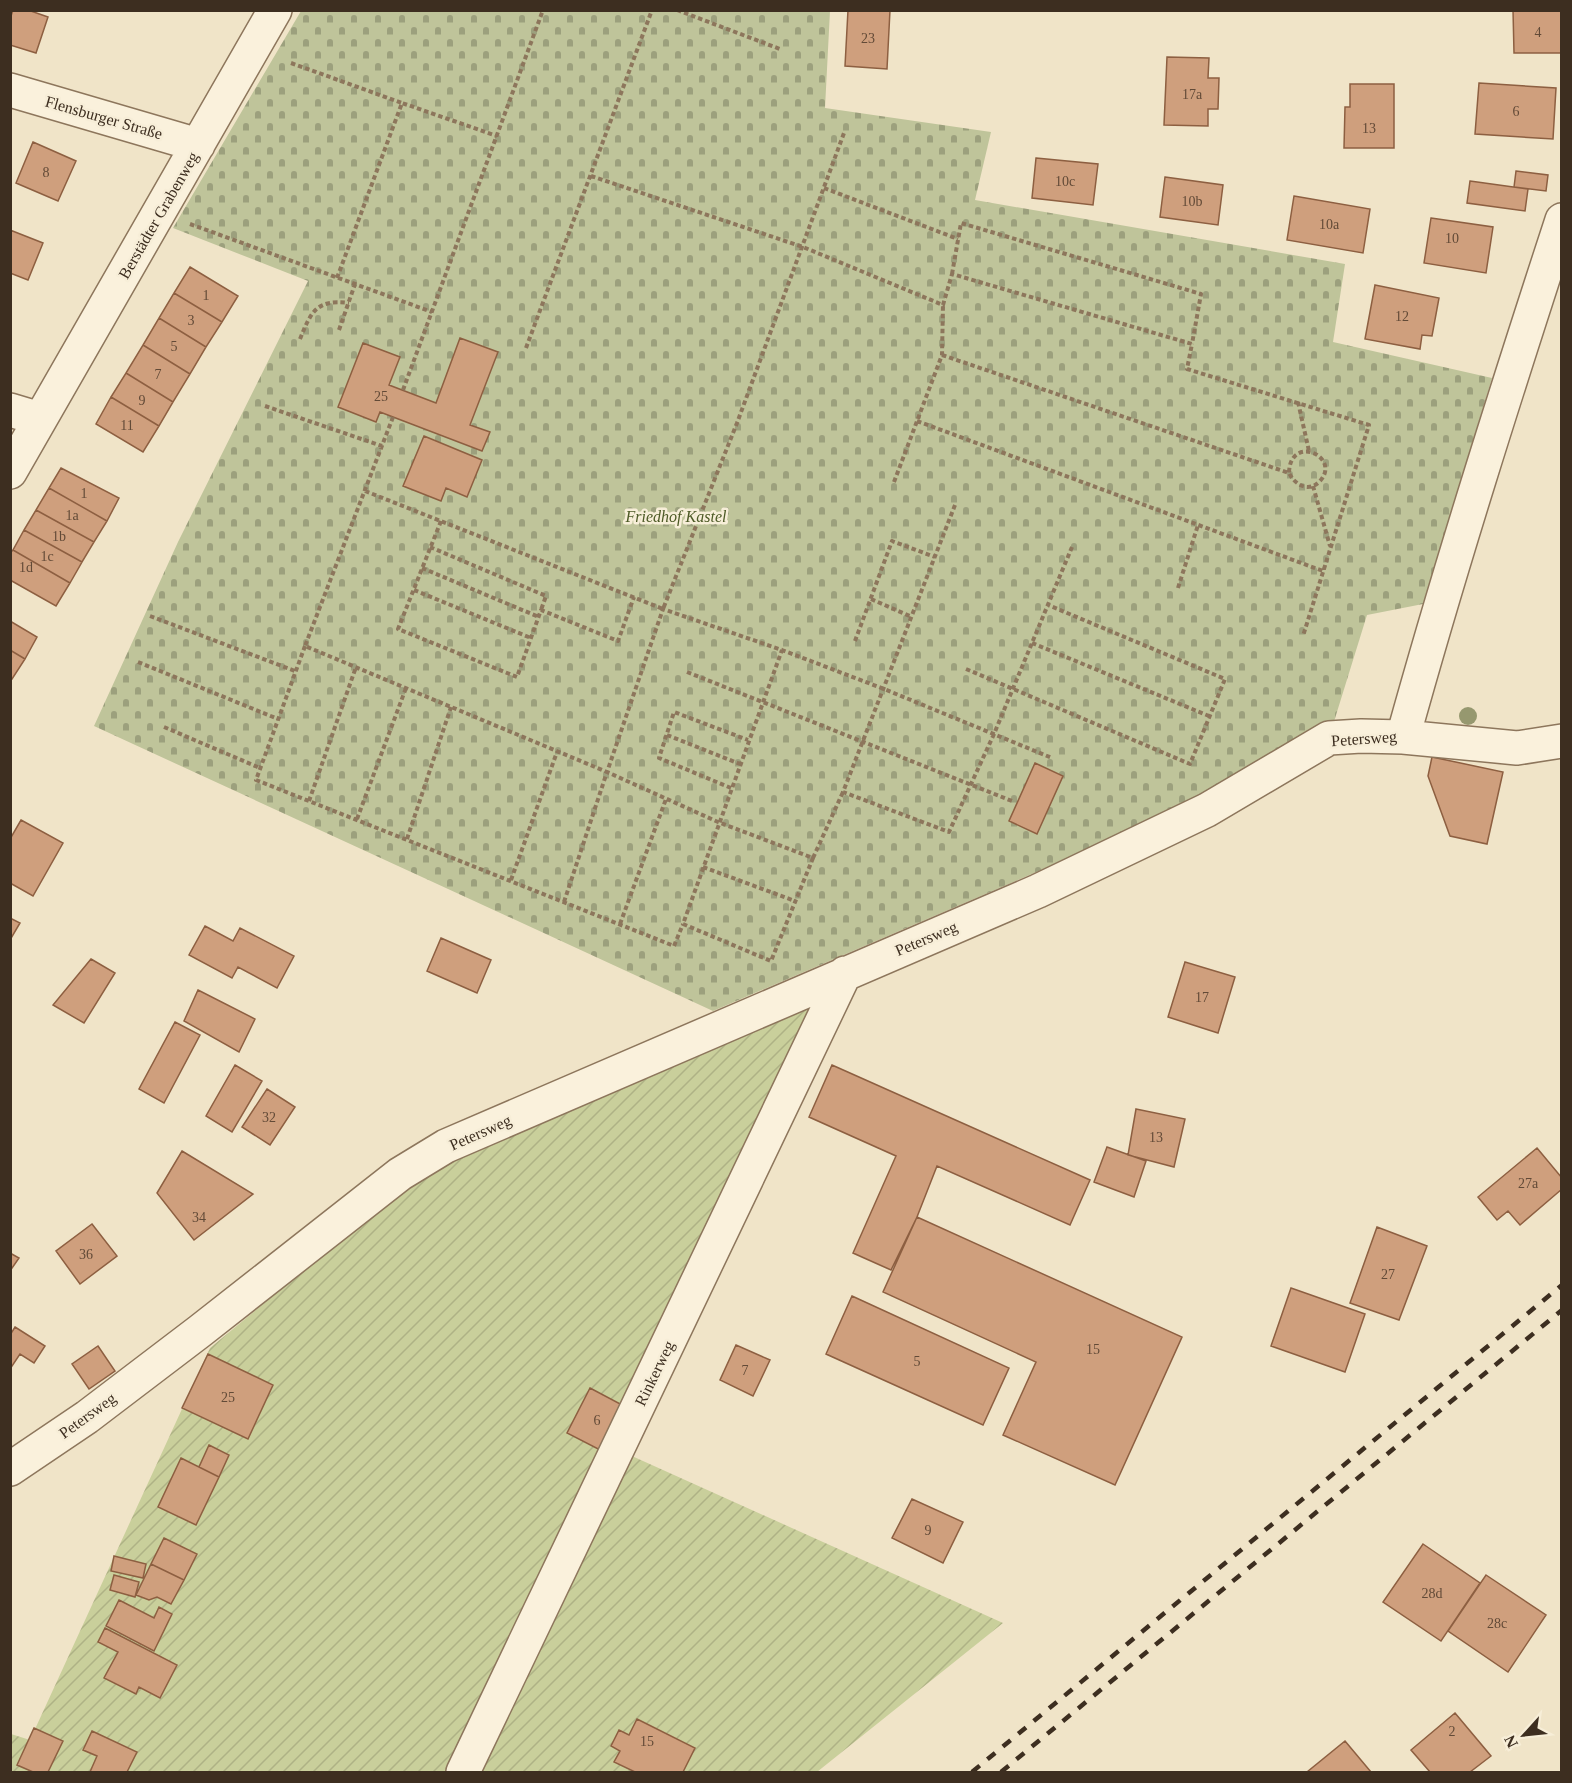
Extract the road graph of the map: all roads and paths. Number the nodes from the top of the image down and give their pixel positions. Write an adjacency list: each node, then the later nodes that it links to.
1 (275, 10): 11 (street, Berstädter Grabenweg)
2 (543, 10): 10 (path)
3 (652, 10): 12 (path)
4 (677, 10): 5 (path)
5 (780, 49)
6 (291, 63): 8 (path)
7 (10, 90): 11 (street, Flensburger Straße)
8 (402, 103): 10 (path); 19 (path)
9 (844, 133): 13 (path)
10 (497, 136): 23 (path)
11 (198, 145): 14 (street, Berstädter Grabenweg)
12 (591, 176): 17 (path); 27 (path)
13 (824, 188): 16 (path); 17 (path)
14 (159, 213): 19 (path); 32 (street, Berstädter Grabenweg)
15 (1562, 220): 82 (street, Petersweg)
16 (958, 239): 18 (path); 26 (path)
17 (803, 247): 22 (path); 56 (path)
18 (952, 274): 22 (path); 26 (path)
19 (337, 278): 20 (path)
20 (355, 284): 21 (path); 23 (path)
21 (349, 303): 24 (path); 25 (path)
22 (943, 305): 28 (path)
23 (432, 312): 29 (path)
24 (339, 330)
25 (300, 339)
26 (1192, 344): 30 (path)
27 (526, 348)
28 (942, 355): 34 (path); 38 (path)
29 (403, 390)
30 (1298, 402): 36 (path); 47 (path)
31 (265, 406): 35 (path)
32 (25, 415): 37 (street, Berstädter Grabenweg)
33 (393, 417): 35 (path)
34 (917, 421): 39 (path); 44 (path)
35 (382, 446): 41 (path)
36 (1309, 451): 38 (path); 40 (path)
37 (10, 472)
38 (1289, 473): 40 (path)
39 (894, 482)
40 (1313, 486): 47 (path)
41 (365, 491): 43 (path); 65 (path)
42 (955, 505): 48 (path)
43 (441, 521): 45 (path); 53 (path)
44 (1198, 525): 50 (path); 51 (path)
45 (430, 547): 49 (path); 57 (path)
46 (1072, 547): 55 (path)
47 (1330, 547): 50 (path)
48 (935, 557): 54 (path); 60 (path)
49 (422, 568): 52 (path); 59 (path)
50 (1323, 571): 61 (path)
51 (1178, 588)
52 (414, 590): 62 (path); 62 (path)
53 (633, 597): 56 (path); 57 (path)
54 (870, 599): 60 (path); 63 (path)
55 (1048, 605): 64 (path); 77 (path)
56 (663, 609): 66 (path); 90 (path)
57 (541, 610): 59 (path)
58 (150, 616): 70 (path)
59 (539, 617): 62 (path)
60 (912, 617): 73 (path)
61 (1303, 636)
62 (531, 638)
63 (855, 641)
64 (1032, 643): 74 (path); 77 (path)
65 (305, 645): 68 (path); 70 (path)
66 (782, 650): 73 (path); 75 (path)
67 (138, 662): 78 (path)
68 (356, 667): 72 (path); 95 (path)
69 (966, 669): 74 (path)
70 (295, 672): 78 (path)
71 (687, 672): 75 (path)
72 (406, 688): 76 (path); 97 (path)
73 (884, 689): 80 (path); 85 (path)
74 (1013, 690): 77 (path); 80 (path)
75 (762, 702): 83 (path); 85 (path)
76 (451, 707): 86 (path); 99 (path)
77 (1209, 716)
78 (278, 719): 89 (path)
79 (164, 727): 89 (path)
80 (994, 734): 87 (path); 91 (path)
81 (667, 735): 83 (path); 88 (path); 92 (path)
82 (1403, 737): 84 (street); 107 (street, Petersweg)
83 (748, 740): 88 (path)
84 (1562, 741)
85 (863, 742): 91 (path); 93 (path)
86 (557, 752): 90 (path); 102 (path)
87 (1052, 758)
88 (740, 764): 92 (path)
89 (260, 768): 95 (path)
90 (607, 772): 94 (path); 103 (path)
91 (971, 785): 93 (path); 96 (path)
92 (731, 788): 98 (path)
93 (843, 792): 100 (path)
94 (666, 799): 98 (path); 105 (path)
95 (309, 801): 97 (path)
96 (1012, 801)
97 (357, 819): 99 (path)
98 (718, 822): 100 (path); 101 (path)
99 (406, 839): 102 (path)
100 (813, 858): 104 (path)
101 (703, 867): 104 (path); 106 (path)
102 (511, 880): 103 (path)
103 (564, 902): 105 (path)
104 (795, 902): 106 (path)
105 (620, 924): 106 (path)
106 (682, 924)
107 (845, 973): 108 (street, Petersweg); 109 (street, Rinkerweg)
108 (10, 1469)
109 (463, 1773)

